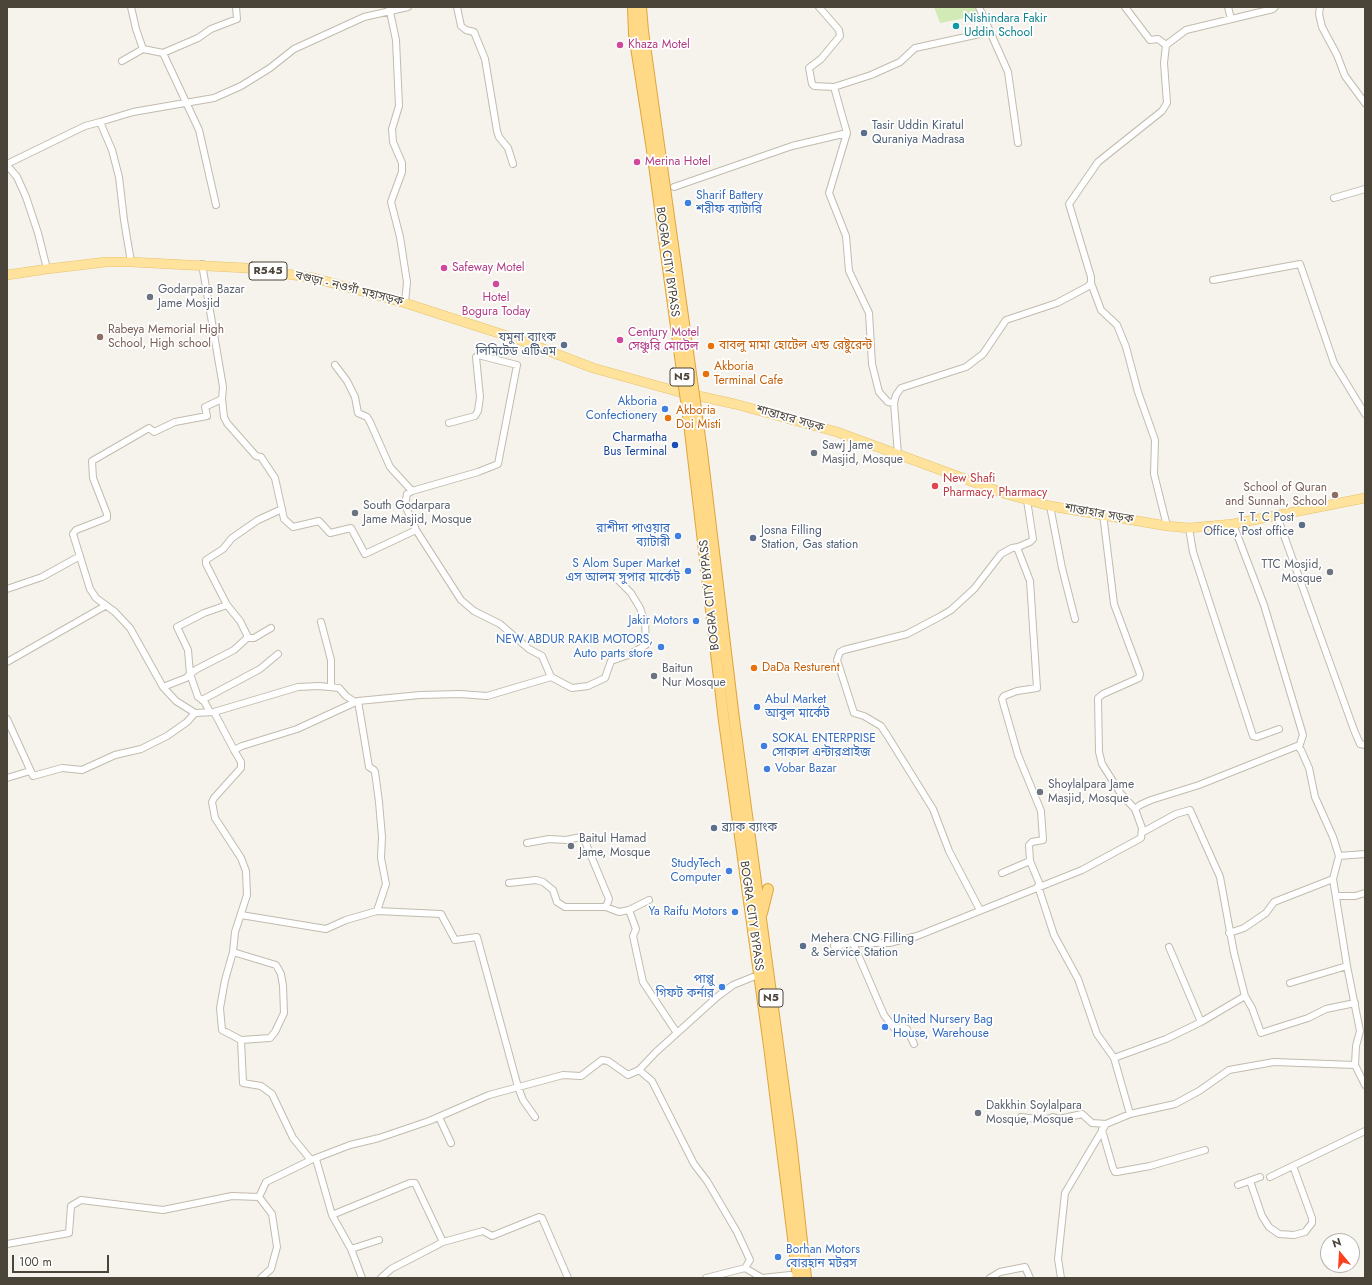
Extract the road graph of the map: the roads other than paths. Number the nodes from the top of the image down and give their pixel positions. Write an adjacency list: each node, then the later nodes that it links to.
1 (131, 7): 18 (street)
2 (236, 7): 19 (street)
3 (408, 7): 13 (street)
4 (457, 7): 28 (street)
5 (633, 7): 15 (highway, BOGRA CITY BYPASS / N5)
6 (641, 7): 15 (highway, BOGRA CITY BYPASS / N5)
7 (819, 7): 21 (street)
8 (979, 7): 16 (street)
9 (1125, 7): 17 (street)
10 (1228, 7): 14 (street)
11 (1275, 7): 14 (street)
12 (1320, 7): 22 (street)
13 (389, 8): 23 (street); 39 (street)
14 (1231, 19): 17 (street)
15 (639, 32): 79 (highway, BOGRA CITY BYPASS / N5, bridge)
16 (989, 32): 21 (street); 26 (street)
17 (1166, 45): 38 (street)
18 (143, 49): 19 (street); 20 (street)
19 (163, 52): 23 (street)
20 (122, 61)
21 (834, 87): 25 (street)
22 (1365, 101)
23 (186, 103): 24 (street); 32 (street)
24 (100, 122): 27 (street); 33 (street)
25 (847, 134): 29 (street); 43 (street)
26 (1018, 143)
27 (7, 164): 35 (street)
28 (513, 164)
29 (674, 187)
30 (1365, 189): 31 (street)
31 (1334, 198)
32 (216, 205)
33 (131, 262): 34 (main road, বগুড়া - নওগাঁ মহাসড়ক / R545); 35 (main road, বগুড়া - নওগাঁ মহাসড়ক / R545)
34 (202, 264): 39 (main road, বগুড়া - নওগাঁ মহাসড়ক / R545); 42 (street)
35 (47, 269): 36 (main road, বগুড়া - নওগাঁ মহাসড়ক / R545)
36 (7, 275)
37 (1213, 280): 44 (street)
38 (1091, 283): 43 (street); 55 (street)
39 (405, 303): 40 (main road, বগুড়া - নওগাঁ মহাসড়ক / R545)
40 (520, 340): 46 (main road, শান্তাহার সড়ক / R545)
41 (335, 365): 47 (street)
42 (222, 399): 51 (street); 59 (street)
43 (894, 403): 46 (street)
44 (1365, 414)
45 (449, 423): 47 (street)
46 (898, 456): 49 (main road, শান্তাহার সড়ক / R545)
47 (412, 491): 57 (street)
48 (1365, 498): 53 (main road, শান্তাহার সড়ক / R545)
49 (1027, 500): 50 (main road, শান্তাহার সড়ক / R545); 58 (street)
50 (1050, 506): 52 (main road, শান্তাহার সড়ক / R545); 64 (street)
51 (282, 509): 57 (street); 62 (street)
52 (1103, 514): 55 (main road, শান্তাহার সড়ক / R545); 86 (street)
53 (1278, 516): 54 (main road, শান্তাহার সড়ক / R545); 81 (street)
54 (1233, 524): 56 (main road, শান্তাহার সড়ক / R545); 82 (street)
55 (1166, 526): 56 (main road, শান্তাহার সড়ক / R545)
56 (1189, 528): 80 (street)
57 (416, 530): 71 (street)
58 (1018, 547): 91 (street); 102 (street)
59 (80, 556): 61 (street); 63 (street)
60 (617, 579): 71 (street)
61 (7, 589)
62 (226, 605): 67 (street); 70 (street)
63 (105, 606): 69 (street); 72 (street)
64 (1075, 619)
65 (321, 622): 73 (street)
66 (271, 628): 67 (street)
67 (248, 638): 70 (street)
68 (278, 654): 74 (street)
69 (7, 662)
70 (190, 674): 72 (street); 74 (street)
71 (551, 677): 75 (street)
72 (163, 687): 77 (street)
73 (331, 687): 75 (street); 76 (street)
74 (202, 700): 76 (street)
75 (356, 702): 83 (street); 103 (street)
76 (212, 712): 77 (street); 83 (street)
77 (195, 714): 84 (street)
78 (7, 719): 84 (street)
79 (729, 720): 105 (highway, BOGRA CITY BYPASS / N5); 148 (highway, BOGRA CITY BYPASS / N5)
80 (1279, 729)
81 (1365, 745)
82 (1300, 747): 86 (street); 90 (street)
83 (234, 750): 104 (street)
84 (30, 771): 85 (street)
85 (7, 778)
86 (1135, 809): 87 (street)
87 (1143, 832): 95 (street); 106 (street)
88 (527, 843): 100 (street)
89 (1365, 854): 90 (street)
90 (1339, 856): 93 (street)
91 (1030, 861): 92 (street); 95 (street)
92 (1002, 873)
93 (1333, 880): 98 (street); 106 (street)
94 (509, 883): 100 (street)
95 (1039, 886): 102 (street); 121 (street)
96 (768, 889): 105 (highway)
97 (1365, 893): 98 (street)
98 (1336, 896): 111 (street)
99 (649, 900): 101 (street)
100 (606, 907): 101 (street)
101 (629, 910): 118 (street)
102 (980, 910): 107 (street)
103 (377, 911): 104 (street); 125 (street)
104 (241, 914): 110 (street)
105 (760, 917): 154 (highway, BOGRA CITY BYPASS / N5)
106 (1229, 933): 114 (street)
107 (853, 943): 108 (street); 120 (street)
108 (834, 946)
109 (1168, 947): 116 (street)
110 (233, 952): 119 (street); 119 (street)
111 (1347, 966): 113 (street); 115 (street)
112 (752, 977): 118 (street)
113 (1290, 983)
114 (1245, 996): 115 (street); 116 (street)
115 (1355, 1004): 117 (street)
116 (1201, 1022): 121 (street)
117 (1362, 1030): 122 (street)
118 (677, 1033): 123 (street)
119 (241, 1040): 135 (street)
120 (914, 1044)
121 (1114, 1058): 126 (street)
122 (1354, 1065): 124 (street); 126 (street)
123 (639, 1070): 125 (street); 147 (street)
124 (1365, 1085)
125 (518, 1087): 128 (street); 129 (street)
126 (1130, 1114): 130 (street)
127 (1021, 1116): 130 (street)
128 (439, 1117): 133 (street); 135 (street)
129 (535, 1117)
130 (1106, 1124): 131 (street)
131 (1102, 1130): 134 (street); 157 (street)
132 (1365, 1131): 136 (street)
133 (451, 1143)
134 (1205, 1150)
135 (313, 1159): 141 (street); 142 (street)
136 (1293, 1166): 138 (street); 139 (street)
137 (1260, 1177): 139 (street)
138 (1270, 1177)
139 (1250, 1181): 140 (street)
140 (1238, 1185)
141 (259, 1197): 145 (street); 149 (street)
142 (332, 1215): 144 (street); 146 (street)
143 (379, 1240): 146 (street)
144 (443, 1242): 151 (street); 152 (street)
145 (7, 1244)
146 (351, 1250): 150 (street)
147 (745, 1268): 148 (street); 153 (street)
148 (794, 1277)
149 (261, 1278)
150 (362, 1278)
151 (381, 1278)
152 (568, 1278)
153 (706, 1278)
154 (806, 1278)
155 (990, 1278): 156 (street)
156 (1030, 1278)
157 (1061, 1278)

